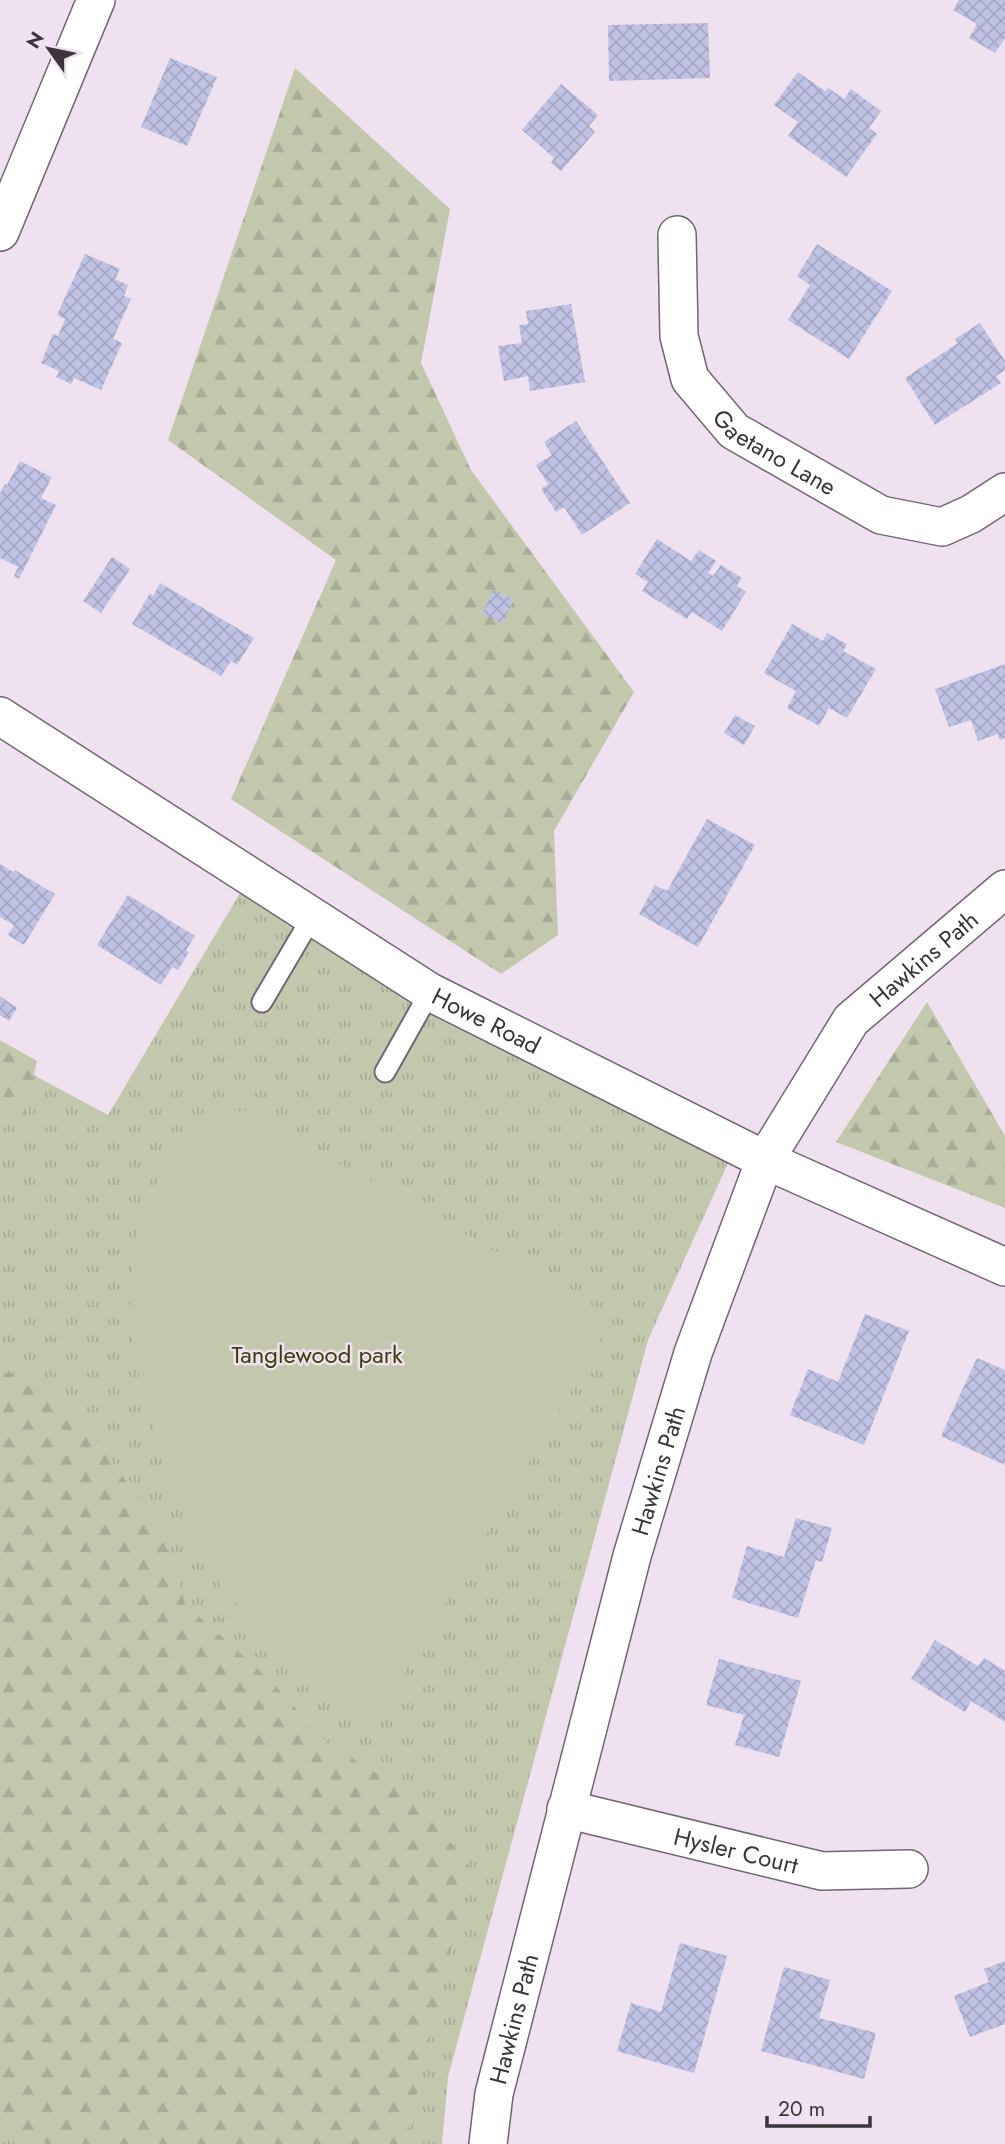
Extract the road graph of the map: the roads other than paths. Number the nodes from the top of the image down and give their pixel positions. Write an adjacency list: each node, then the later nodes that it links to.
1 (96, 0): 2 (street)
2 (0, 232)
3 (677, 235): 4 (street, Gaetano Lane)
4 (1005, 492)
5 (0, 716): 7 (street, Howe Road)
6 (1005, 889): 11 (street, Hawkins Path)
7 (312, 918): 8 (street, Howe Road); 9 (lane)
8 (430, 992): 10 (lane); 11 (street, Howe Road)
9 (261, 1002)
10 (385, 1072)
11 (765, 1160): 12 (street, Howe Road); 13 (street, Hawkins Path)
12 (1005, 1267)
13 (566, 1808): 14 (street, Hysler Court); 15 (street, Hawkins Path)
14 (909, 1869)
15 (488, 2144)

